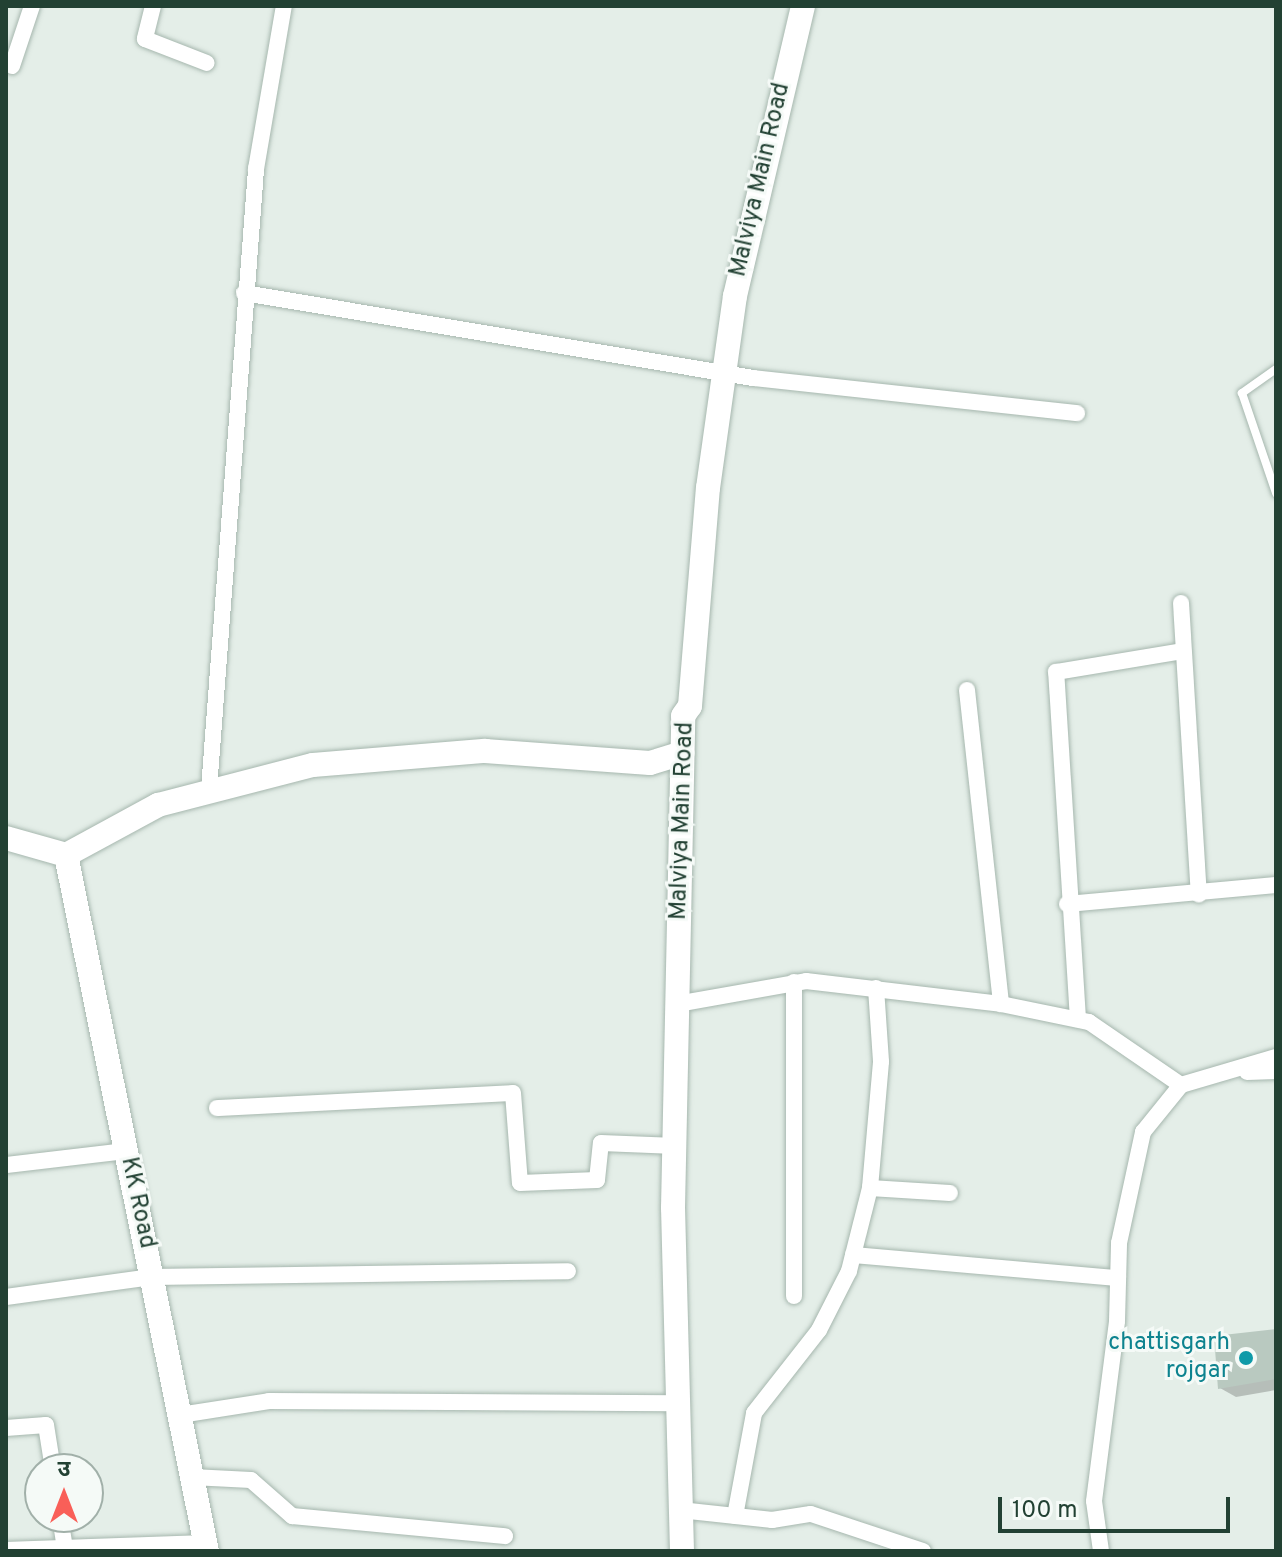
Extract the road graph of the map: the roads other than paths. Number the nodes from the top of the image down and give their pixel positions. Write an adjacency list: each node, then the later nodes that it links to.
1 (32, 6): 7 (street)
2 (153, 6): 6 (street)
3 (284, 6): 9 (street)
4 (787, 6): 8 (street)
5 (803, 6): 8 (street, Malviya Main Road)
6 (207, 63)
7 (12, 66)
8 (767, 117): 11 (street, Malviya Main Road)
9 (244, 293): 11 (street); 18 (street)
10 (1276, 369): 13 (lane)
11 (718, 370): 12 (street); 17 (street, Malviya Main Road)
12 (1077, 413)
13 (1276, 493)
14 (1181, 603): 15 (street)
15 (1183, 651): 22 (street); 23 (street)
16 (967, 690): 27 (street)
17 (682, 753): 18 (street); 26 (street, Malviya Main Road)
18 (209, 789): 20 (street)
19 (6, 838): 20 (street)
20 (66, 855): 35 (street, KK Road)
21 (1276, 885): 22 (street)
22 (1199, 894): 23 (street)
23 (1067, 904): 28 (street)
24 (794, 982): 25 (street); 26 (street); 43 (street)
25 (876, 988): 27 (street); 37 (street)
26 (677, 1004): 34 (street, Malviya Main Road)
27 (1001, 1004): 28 (street)
28 (1078, 1019): 32 (street)
29 (1276, 1057): 31 (street)
30 (1276, 1071): 31 (street)
31 (1217, 1073): 32 (street)
32 (1181, 1085): 42 (street)
33 (217, 1108): 34 (street)
34 (676, 1146): 45 (street, Malviya Main Road)
35 (126, 1151): 36 (street); 41 (street, KK Road)
36 (6, 1165)
37 (870, 1188): 38 (street); 39 (street)
38 (950, 1193)
39 (853, 1255): 42 (street); 51 (street)
40 (568, 1271): 41 (street)
41 (152, 1277): 44 (street); 46 (street, KK Road)
42 (1118, 1278): 59 (street)
43 (794, 1296)
44 (6, 1297)
45 (677, 1403): 46 (street); 50 (street, Malviya Main Road)
46 (180, 1415): 49 (street, KK Road)
47 (6, 1428): 48 (street)
48 (50, 1453)
49 (192, 1477): 53 (street); 54 (street, KK Road)
50 (680, 1510): 51 (street); 57 (street, Malviya Main Road)
51 (735, 1516): 58 (street)
52 (63, 1533): 55 (street)
53 (505, 1536)
54 (206, 1547): 55 (street)
55 (65, 1548): 56 (street)
56 (6, 1550)
57 (682, 1551)
58 (923, 1551)
59 (1101, 1551)

